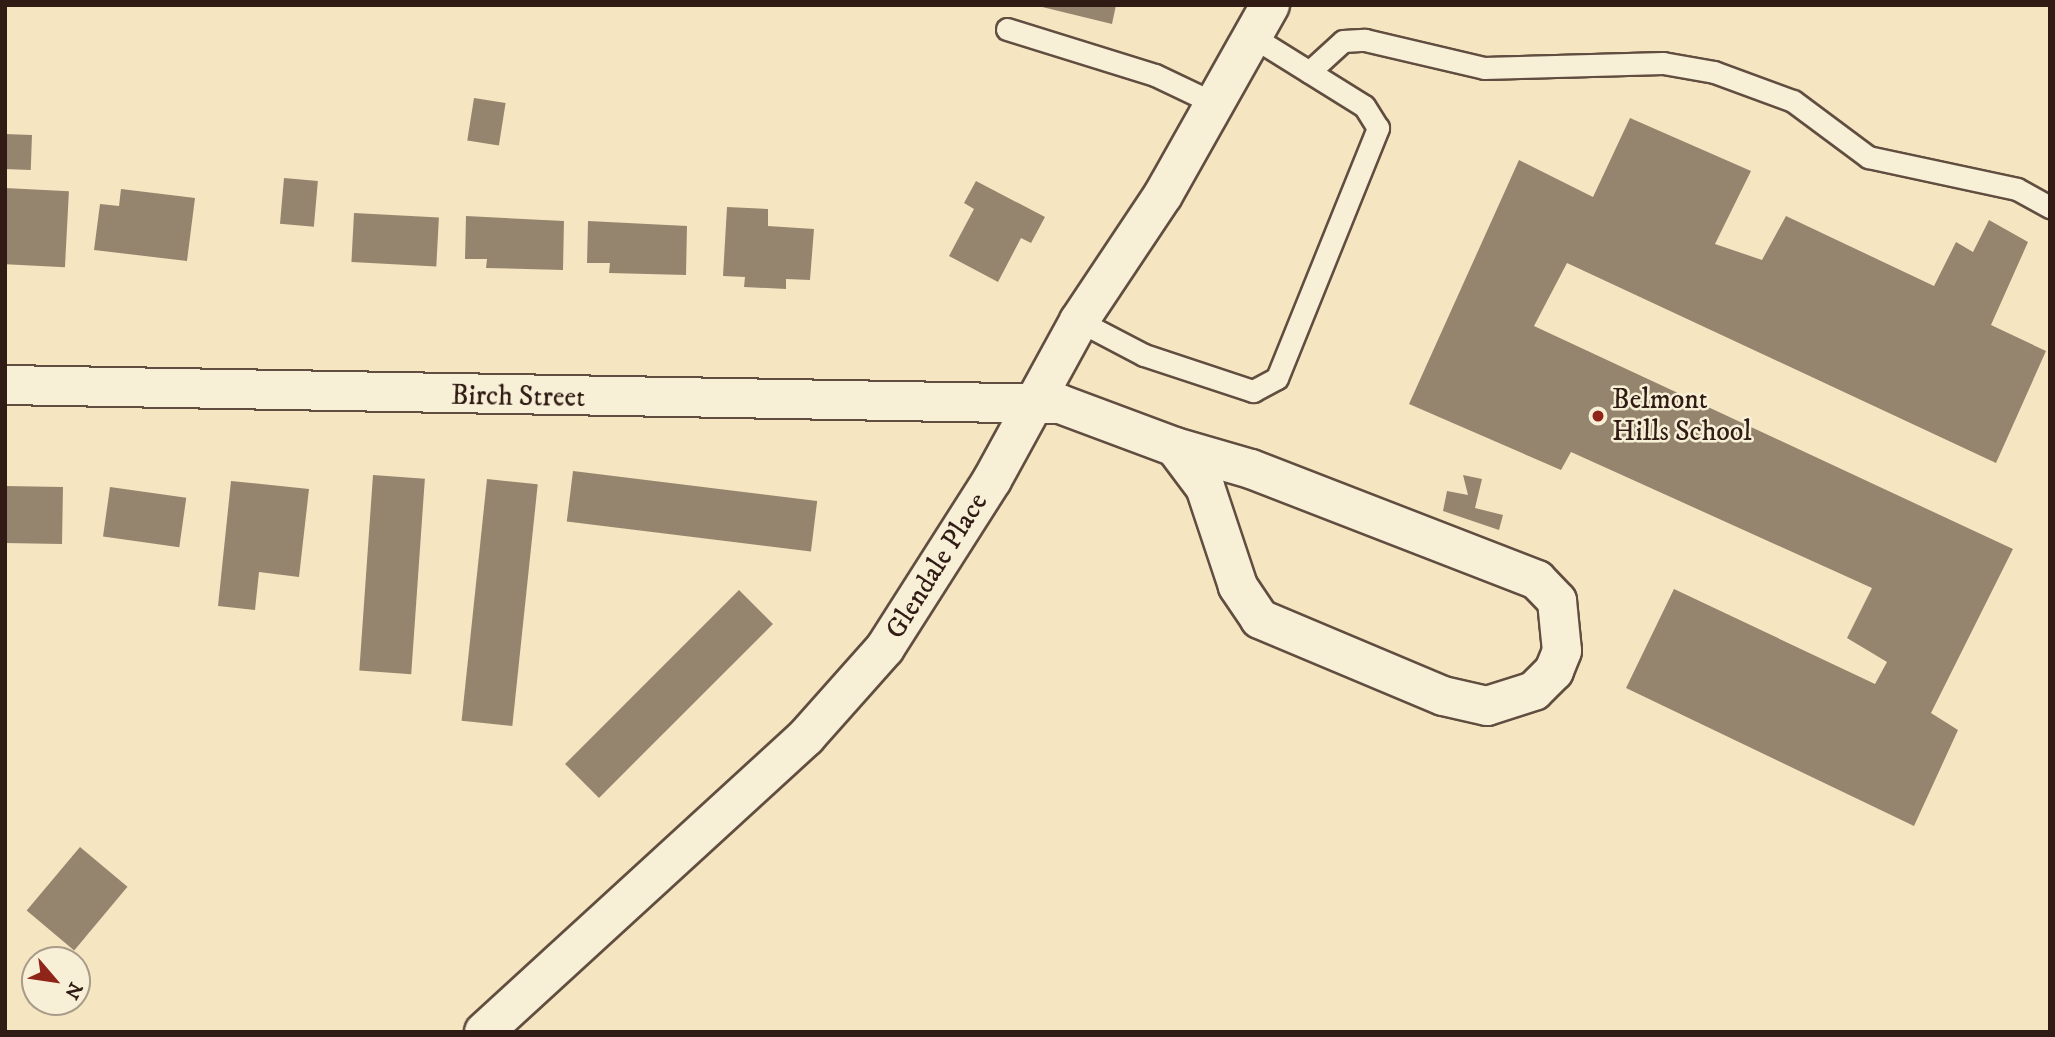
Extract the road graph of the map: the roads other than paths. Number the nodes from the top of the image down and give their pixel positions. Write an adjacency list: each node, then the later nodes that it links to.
1 (1262, 21): 3 (lane); 4 (street, Glendale Place)
2 (1007, 29): 4 (lane)
3 (1309, 72): 5 (lane); 6 (lane)
4 (1216, 104): 6 (street, Glendale Place)
5 (2050, 207)
6 (1079, 321): 8 (street, Glendale Place)
7 (5, 385): 8 (street, Birch Street)
8 (1030, 408): 9 (street, Birch Street); 10 (street, Glendale Place)
9 (1175, 447): 9 (street, Birch Street)
10 (484, 1032)

